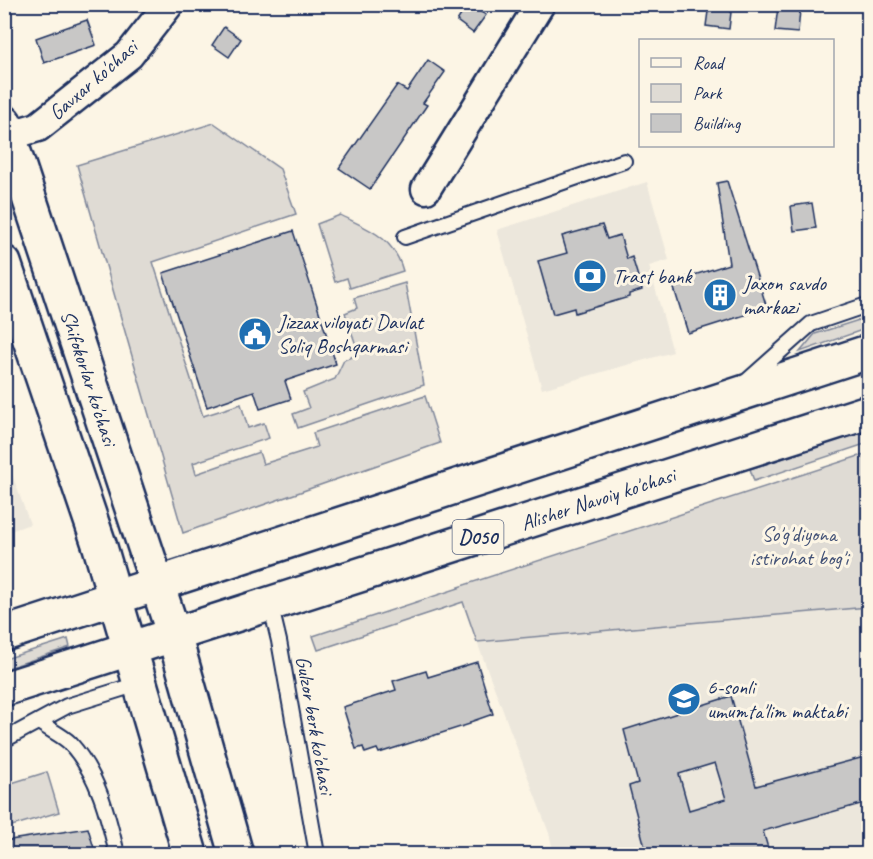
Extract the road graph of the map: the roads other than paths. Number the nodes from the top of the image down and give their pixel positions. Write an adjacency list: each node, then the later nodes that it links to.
1 (169, 4): 3 (street, Gavxar ko'chasi)
2 (540, 4): 5 (street)
3 (6, 131): 12 (main road, Shifokorlar ko'chasi)
4 (624, 161): 6 (lane)
5 (426, 189)
6 (405, 237)
7 (4, 264): 13 (main road, Shifokorlar ko'chasi)
8 (868, 308): 10 (lane)
9 (868, 352): 10 (main road, D050)
10 (728, 398): 12 (main road, D050)
11 (868, 412): 14 (main road, Alisher Navoiy ko'chasi / D050)
12 (157, 584): 13 (main road, D050); 16 (main road, Shifokorlar ko'chasi)
13 (116, 598): 15 (main road, D050); 17 (main road, Shifokorlar ko'chasi)
14 (270, 603): 16 (main road, Alisher Navoiy ko'chasi / D050); 25 (lane, Gulzor berk ko'chasi)
15 (4, 634)
16 (174, 635): 17 (main road, Alisher Navoiy ko'chasi / D050); 24 (main road, Shifokorlar ko'chasi)
17 (131, 649): 18 (main road, Shifokorlar ko'chasi); 19 (main road, Alisher Navoiy ko'chasi / D050)
18 (141, 683): 20 (lane); 23 (main road, Shifokorlar ko'chasi)
19 (4, 689)
20 (39, 723): 21 (lane); 22 (lane)
21 (4, 740)
22 (117, 855)
23 (190, 855)
24 (236, 855)
25 (317, 855)

